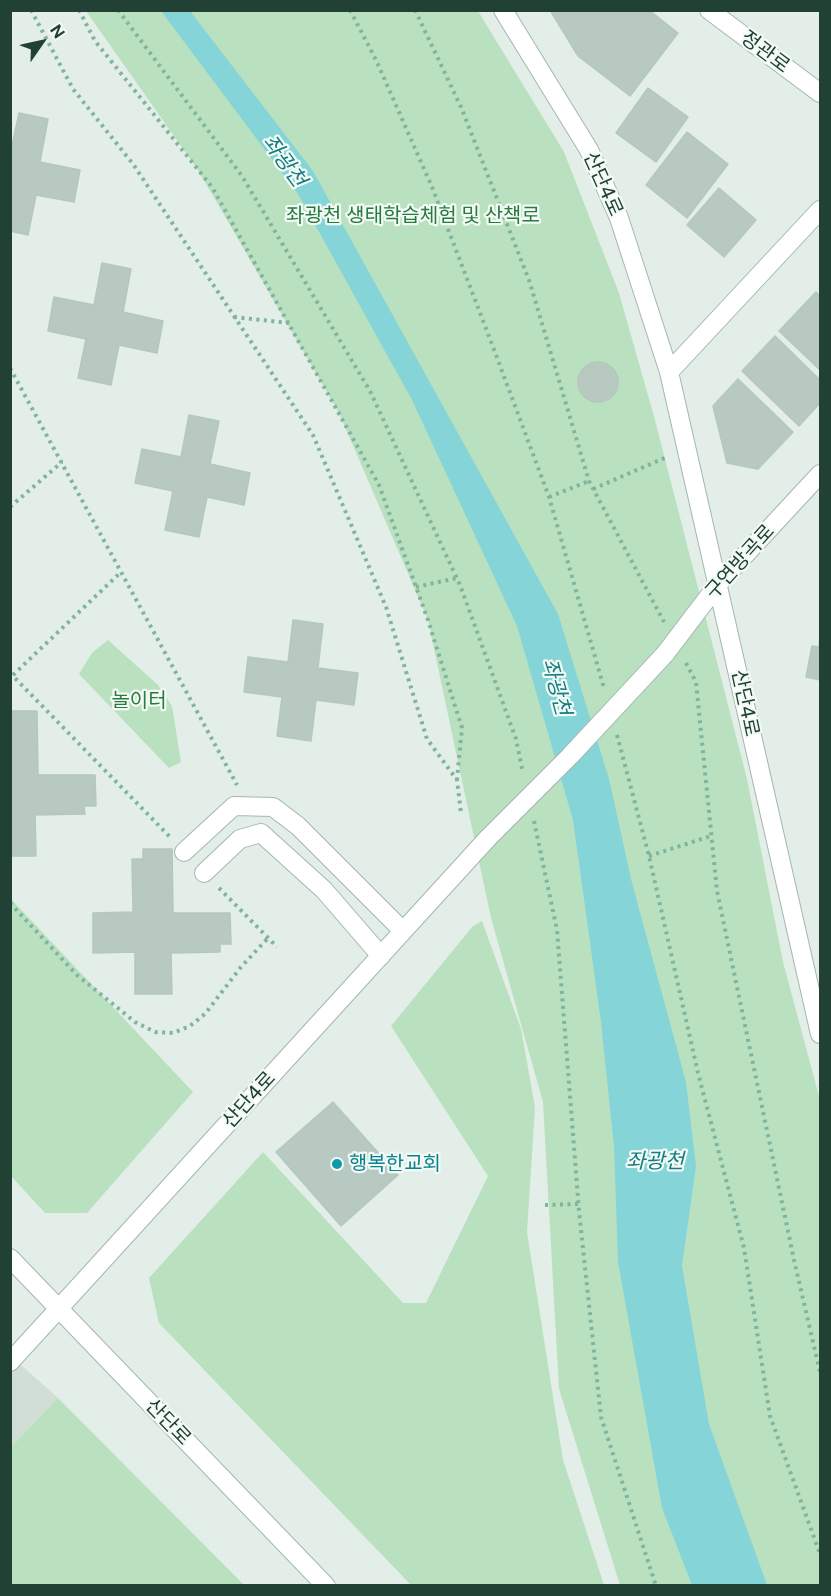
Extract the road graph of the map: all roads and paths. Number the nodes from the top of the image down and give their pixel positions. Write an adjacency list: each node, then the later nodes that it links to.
1 (31, 10): 10 (path)
2 (79, 10): 11 (path)
3 (120, 10): 22 (path)
4 (350, 10): 19 (path)
5 (415, 10): 17 (path)
6 (503, 10): 13 (street, 산단4로)
7 (710, 10): 8 (street, 정관로)
8 (820, 93)
9 (820, 210): 13 (street)
10 (234, 317): 11 (path); 30 (path)
11 (289, 324): 24 (path)
12 (10, 368): 15 (path)
13 (669, 372): 14 (street, 산단4로)
14 (688, 448): 18 (path); 23 (street, 산단4로)
15 (62, 462): 20 (path); 21 (path)
16 (820, 474): 23 (street, 구연방곡로)
17 (588, 481): 18 (path); 19 (path)
18 (593, 489): 25 (path)
19 (549, 497): 27 (path)
20 (10, 507)
21 (121, 572): 26 (path); 31 (path)
22 (457, 578): 24 (path); 29 (path)
23 (719, 583): 25 (street, 구연방곡로); 44 (street, 산단4로)
24 (416, 587): 30 (path)
25 (670, 647): 34 (path); 35 (street, 구연방곡로, bridge)
26 (12, 674): 36 (path)
27 (607, 699)
28 (616, 733): 37 (path)
29 (523, 774)
30 (457, 780): 32 (path)
31 (249, 806): 36 (street); 40 (street)
32 (461, 813)
33 (533, 820): 45 (path)
34 (711, 836): 37 (path); 50 (path)
35 (488, 838): 40 (street, 산단4로)
36 (184, 852)
37 (649, 856): 51 (path)
38 (204, 873): 41 (path); 43 (street)
39 (10, 903): 41 (path)
40 (403, 931): 43 (street, 산단4로)
41 (268, 938): 42 (path)
42 (277, 947)
43 (381, 956): 48 (street, 산단4로)
44 (820, 1034)
45 (579, 1204): 46 (path); 53 (path)
46 (544, 1205)
47 (10, 1258): 48 (street, 산단로)
48 (58, 1308): 49 (street, 산단4로); 52 (street, 산단로)
49 (10, 1362)
50 (820, 1372)
51 (820, 1554)
52 (326, 1586)
53 (656, 1586)

